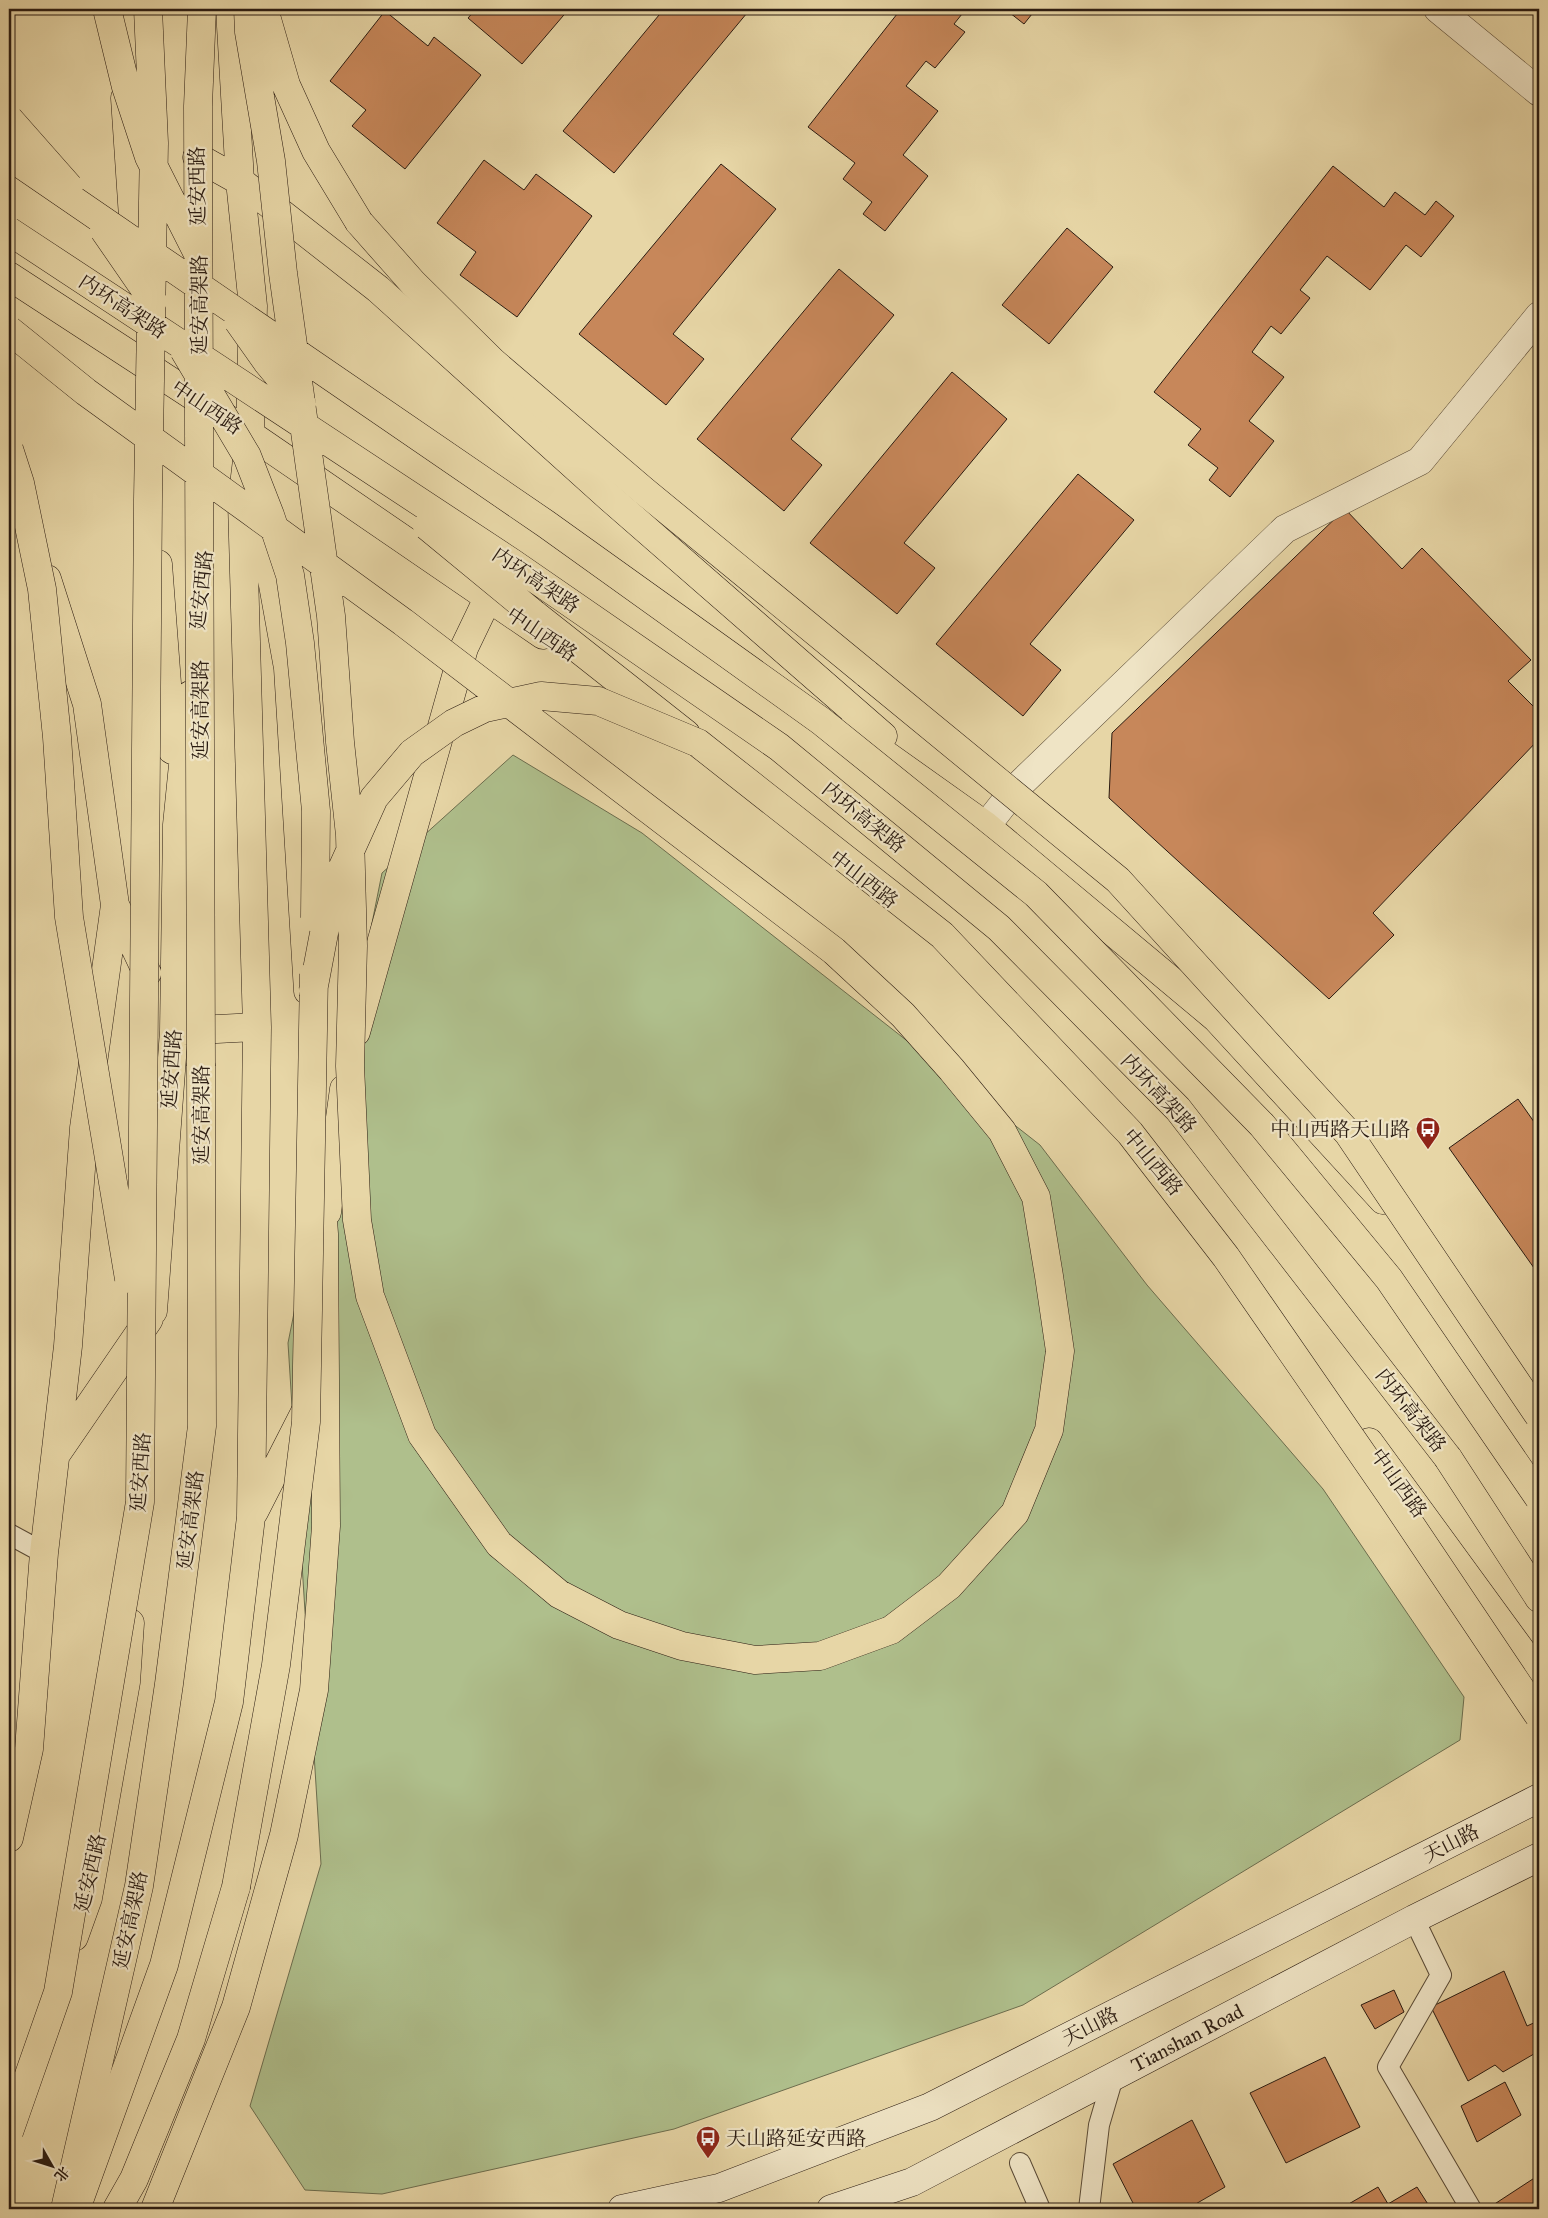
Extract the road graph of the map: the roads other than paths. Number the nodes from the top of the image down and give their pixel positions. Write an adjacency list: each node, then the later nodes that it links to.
1 (107, 9): 31 (main road, bridge)
2 (118, 9): 18 (main road)
3 (148, 9): 40 (main road, bridge)
4 (193, 9): 16 (main road, 延安西路)
5 (202, 9): 59 (main road, 延安高架路, bridge)
6 (230, 9): 13 (main road, 延安西路)
7 (248, 9): 24 (main road, bridge)
8 (264, 9): 42 (main road, bridge)
9 (274, 9): 13 (main road, 延安西路)
10 (1438, 9): 11 (main road)
11 (1539, 92)
12 (9, 119): 35 (main road, bridge)
13 (236, 119): 17 (main road, 延安西路)
14 (9, 145): 18 (main road)
15 (9, 156): 44 (main road, bridge)
16 (197, 157): 17 (main road); 21 (main road, 延安西路)
17 (240, 181): 22 (main road, 延安西路); 33 (main road)
18 (134, 227): 21 (main road); 25 (main road)
19 (9, 231): 48 (main road, 内环高架路, bridge)
20 (9, 276): 25 (main road, 中山西路)
21 (197, 277): 22 (main road); 26 (main road, 延安西路)
22 (253, 306): 27 (main road, 延安西路); 33 (main road)
23 (1539, 316): 33 (main road)
24 (9, 330)
25 (144, 365): 26 (main road, 中山西路); 32 (main road)
26 (207, 405): 27 (main road, 中山西路); 32 (main road, 延安西路)
27 (250, 435): 30 (main road, 中山西路); 36 (main road, 延安西路); 38 (main road, 延安西路)
28 (9, 449): 40 (main road, bridge)
29 (9, 465): 34 (main road)
30 (488, 598): 38 (main road); 49 (main road, 中山西路)
31 (698, 743): 35 (main road, bridge); 50 (main road, bridge)
32 (177, 824): 37 (main road, 延安西路)
33 (986, 826): 42 (main road)
34 (115, 905): 37 (main road); 43 (main road)
35 (313, 992): 61 (main road, bridge)
36 (257, 1027): 37 (main road); 45 (main road, 延安西路)
37 (174, 1031): 39 (main road, 延安西路)
38 (324, 1234): 41 (main road, 延安西路)
39 (152, 1314): 43 (main road); 56 (main road, 延安西路)
40 (141, 1351): 57 (main road, bridge)
41 (325, 1372): 45 (main road, 延安西路); 62 (main road, 延安西路)
42 (1539, 1414)
43 (55, 1457): 47 (main road)
44 (1539, 1498)
45 (251, 1517): 60 (main road, 延安西路)
46 (9, 1534): 47 (lane)
47 (44, 1552): 52 (main road)
48 (1539, 1598)
49 (1539, 1675)
50 (1539, 1716)
51 (1539, 1798): 63 (main road, 天山路)
52 (9, 1838)
53 (1539, 1857): 54 (main road, Tianshan Road)
54 (1414, 1919): 55 (main road, Tianshan Road); 67 (lane)
55 (1113, 2077): 64 (main road, Tianshan Road); 66 (lane)
56 (9, 2111)
57 (9, 2132)
58 (1020, 2163): 65 (lane)
59 (65, 2209)
60 (76, 2209)
61 (117, 2209)
62 (155, 2209)
63 (622, 2209)
64 (831, 2209)
65 (1040, 2209)
66 (1089, 2209)
67 (1471, 2209)

